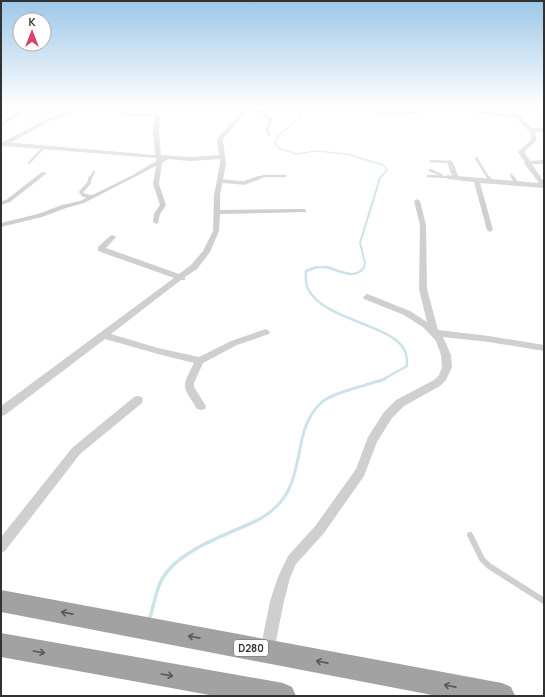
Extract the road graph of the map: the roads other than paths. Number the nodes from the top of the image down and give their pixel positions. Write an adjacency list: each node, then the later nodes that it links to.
1 (157, 141): 8 (street)
2 (220, 141): 6 (street)
3 (533, 141): 13 (street)
4 (3, 145): 5 (street)
5 (44, 147): 8 (street); 10 (lane)
6 (222, 157): 8 (street); 23 (street)
7 (476, 158): 24 (lane)
8 (158, 160): 27 (street); 32 (street)
9 (430, 161): 11 (lane)
10 (29, 162)
11 (450, 162): 21 (street)
12 (544, 162): 13 (street)
13 (527, 163): 26 (street)
14 (430, 170): 20 (lane)
15 (94, 172): 27 (lane)
16 (44, 173): 29 (street)
17 (512, 175): 25 (lane)
18 (285, 176): 23 (lane)
19 (428, 176): 20 (lane)
20 (448, 177): 21 (street)
21 (456, 178): 22 (street)
22 (476, 180): 24 (street); 34 (street)
23 (220, 181): 31 (street)
24 (491, 182): 25 (street)
25 (517, 183): 26 (street)
26 (544, 185)
27 (91, 197): 33 (street)
28 (417, 201): 39 (street)
29 (1, 203)
30 (304, 211): 31 (street)
31 (217, 212): 36 (street)
32 (156, 222)
33 (1, 225)
34 (490, 230)
35 (112, 237): 36 (street)
36 (182, 278): 40 (street)
37 (366, 297): 39 (street)
38 (266, 332): 42 (street)
39 (434, 333): 41 (street); 51 (street)
40 (104, 334): 42 (street); 45 (street)
41 (544, 348)
42 (200, 361): 44 (street)
43 (138, 400): 47 (street)
44 (201, 406)
45 (1, 412)
46 (470, 535): 49 (lane)
47 (1, 547)
48 (1, 601): 51 (highway, D280, one-way to 48)
49 (544, 601)
50 (1, 645): 52 (highway, one-way to 52)
51 (267, 651): 53 (highway, D280, one-way to 51)
52 (283, 696)
53 (502, 696)

